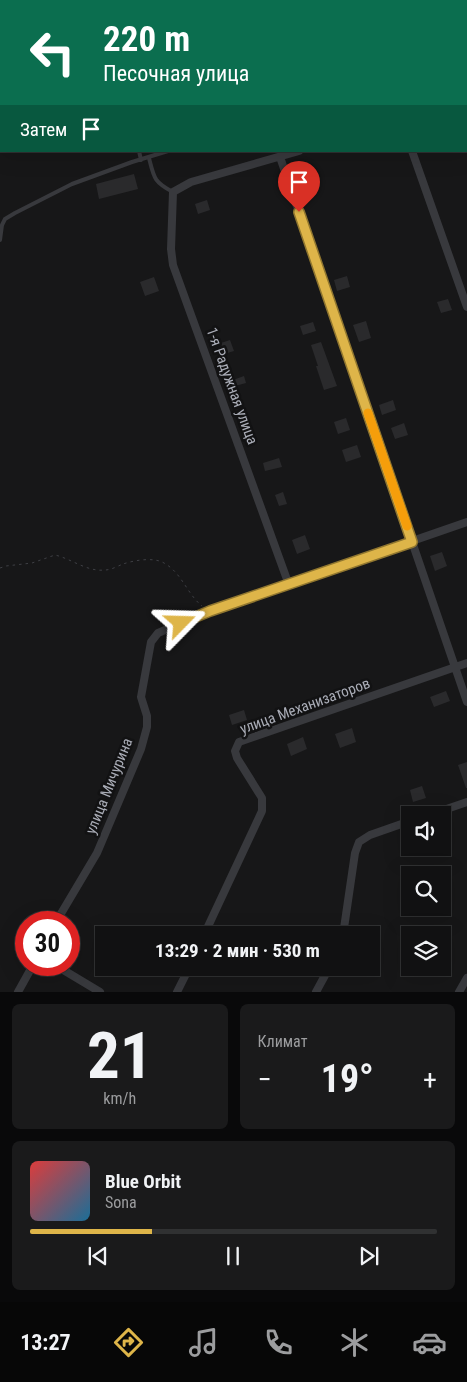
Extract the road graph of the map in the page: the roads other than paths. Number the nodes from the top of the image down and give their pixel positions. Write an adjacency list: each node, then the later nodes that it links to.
1 (139, 152): 7 (lane)
2 (165, 152): 6 (lane)
3 (296, 152): 5 (street)
4 (412, 152): 10 (street)
5 (280, 157): 8 (street); 12 (street)
6 (149, 158): 7 (lane); 8 (lane)
7 (141, 160): 9 (lane)
8 (173, 192): 13 (street, 1-я Радужная улица)
9 (0, 240)
10 (467, 307)
11 (467, 522): 12 (street)
12 (412, 542): 13 (street); 15 (street)
13 (289, 585): 20 (street, улица Мичурина)
14 (467, 663): 15 (street, улица Механизаторов)
15 (455, 667): 16 (street); 21 (street, улица Механизаторов)
16 (467, 702)
17 (467, 802): 18 (street)
18 (451, 807)
19 (401, 824): 22 (street)
20 (63, 911)
21 (208, 926)
22 (344, 926)
23 (27, 976): 28 (street)
24 (73, 976): 29 (street)
25 (185, 976): 30 (street)
26 (325, 976): 31 (street)
27 (467, 978): 32 (street)
28 (18, 992)
29 (100, 992)
30 (177, 992)
31 (316, 992)
32 (460, 992)

